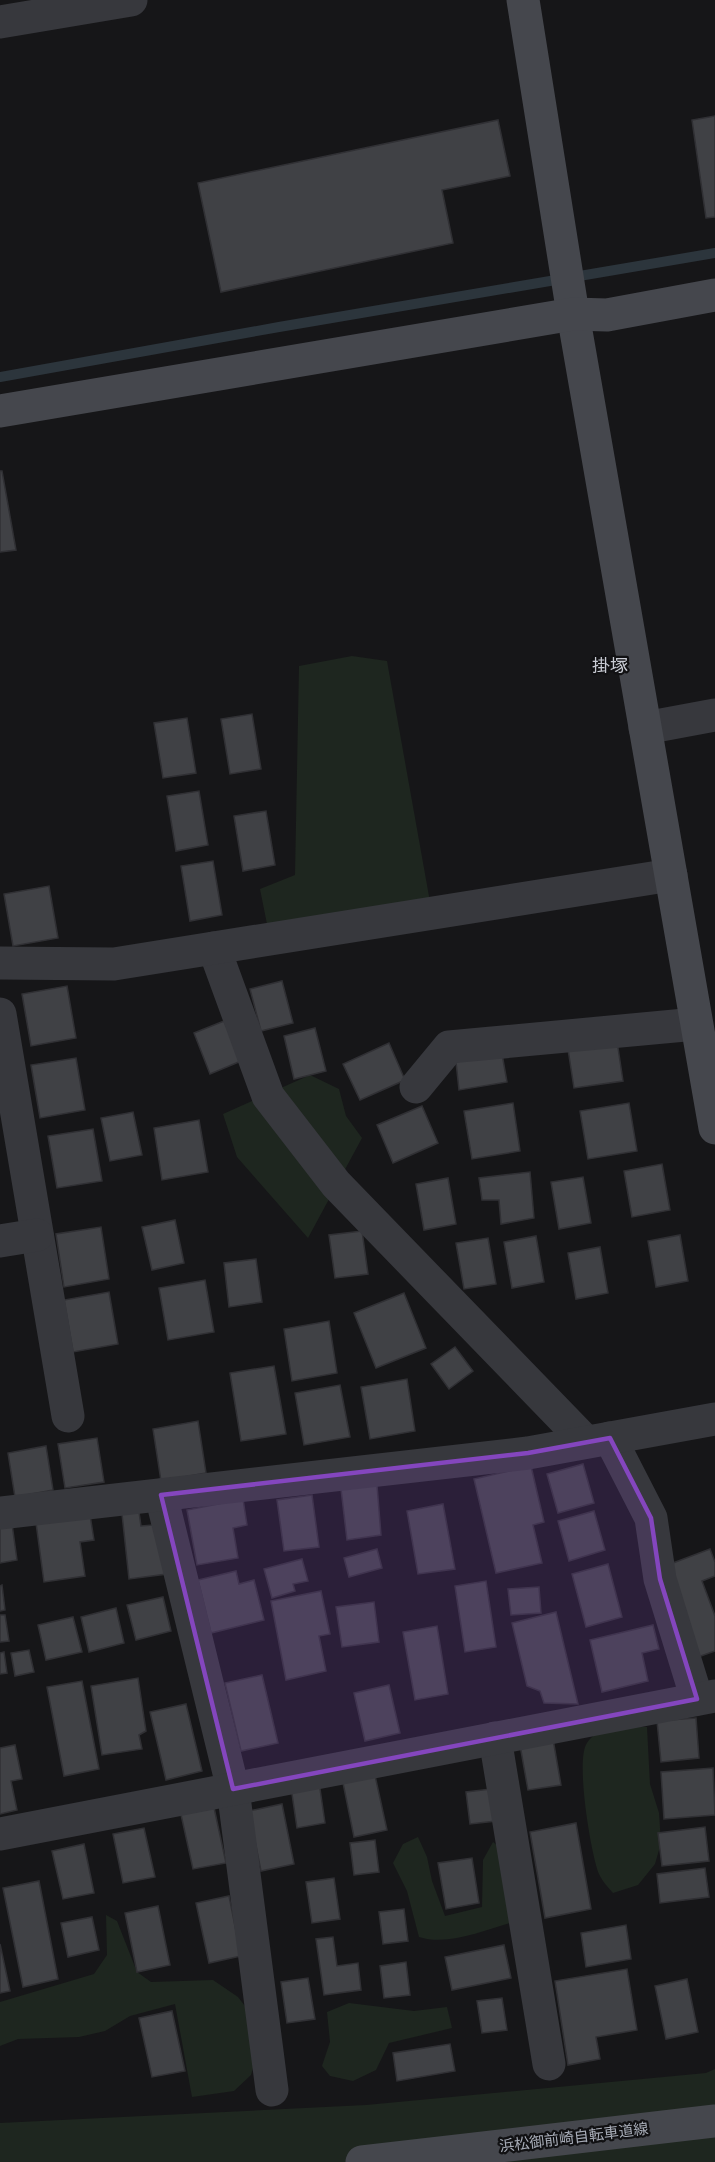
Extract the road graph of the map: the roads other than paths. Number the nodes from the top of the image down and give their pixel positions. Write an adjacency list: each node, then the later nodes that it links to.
1 (131, 0): 3 (street)
2 (523, 0): 5 (street)
3 (0, 22)
4 (715, 295): 5 (street)
5 (573, 314): 6 (street); 8 (street)
6 (0, 411)
7 (715, 716): 8 (street)
8 (645, 728): 9 (street)
9 (671, 875): 10 (street); 13 (street)
10 (214, 948): 11 (street); 20 (street)
11 (0, 963)
12 (0, 1014): 16 (street)
13 (696, 1024): 14 (street); 15 (street)
14 (416, 1087)
15 (715, 1128)
16 (37, 1235): 17 (street); 18 (street)
17 (0, 1241)
18 (68, 1416)
19 (715, 1419): 20 (street)
20 (598, 1440): 21 (street); 23 (street)
21 (161, 1495): 22 (street); 25 (street)
22 (0, 1513)
23 (706, 1697): 24 (street)
24 (495, 1738): 25 (street); 27 (street)
25 (233, 1789): 26 (street); 28 (street)
26 (0, 1834)
27 (549, 2064)
28 (272, 2090)
29 (715, 2121): 30 (street, 浜松御前崎自転車道線)
30 (362, 2162)

